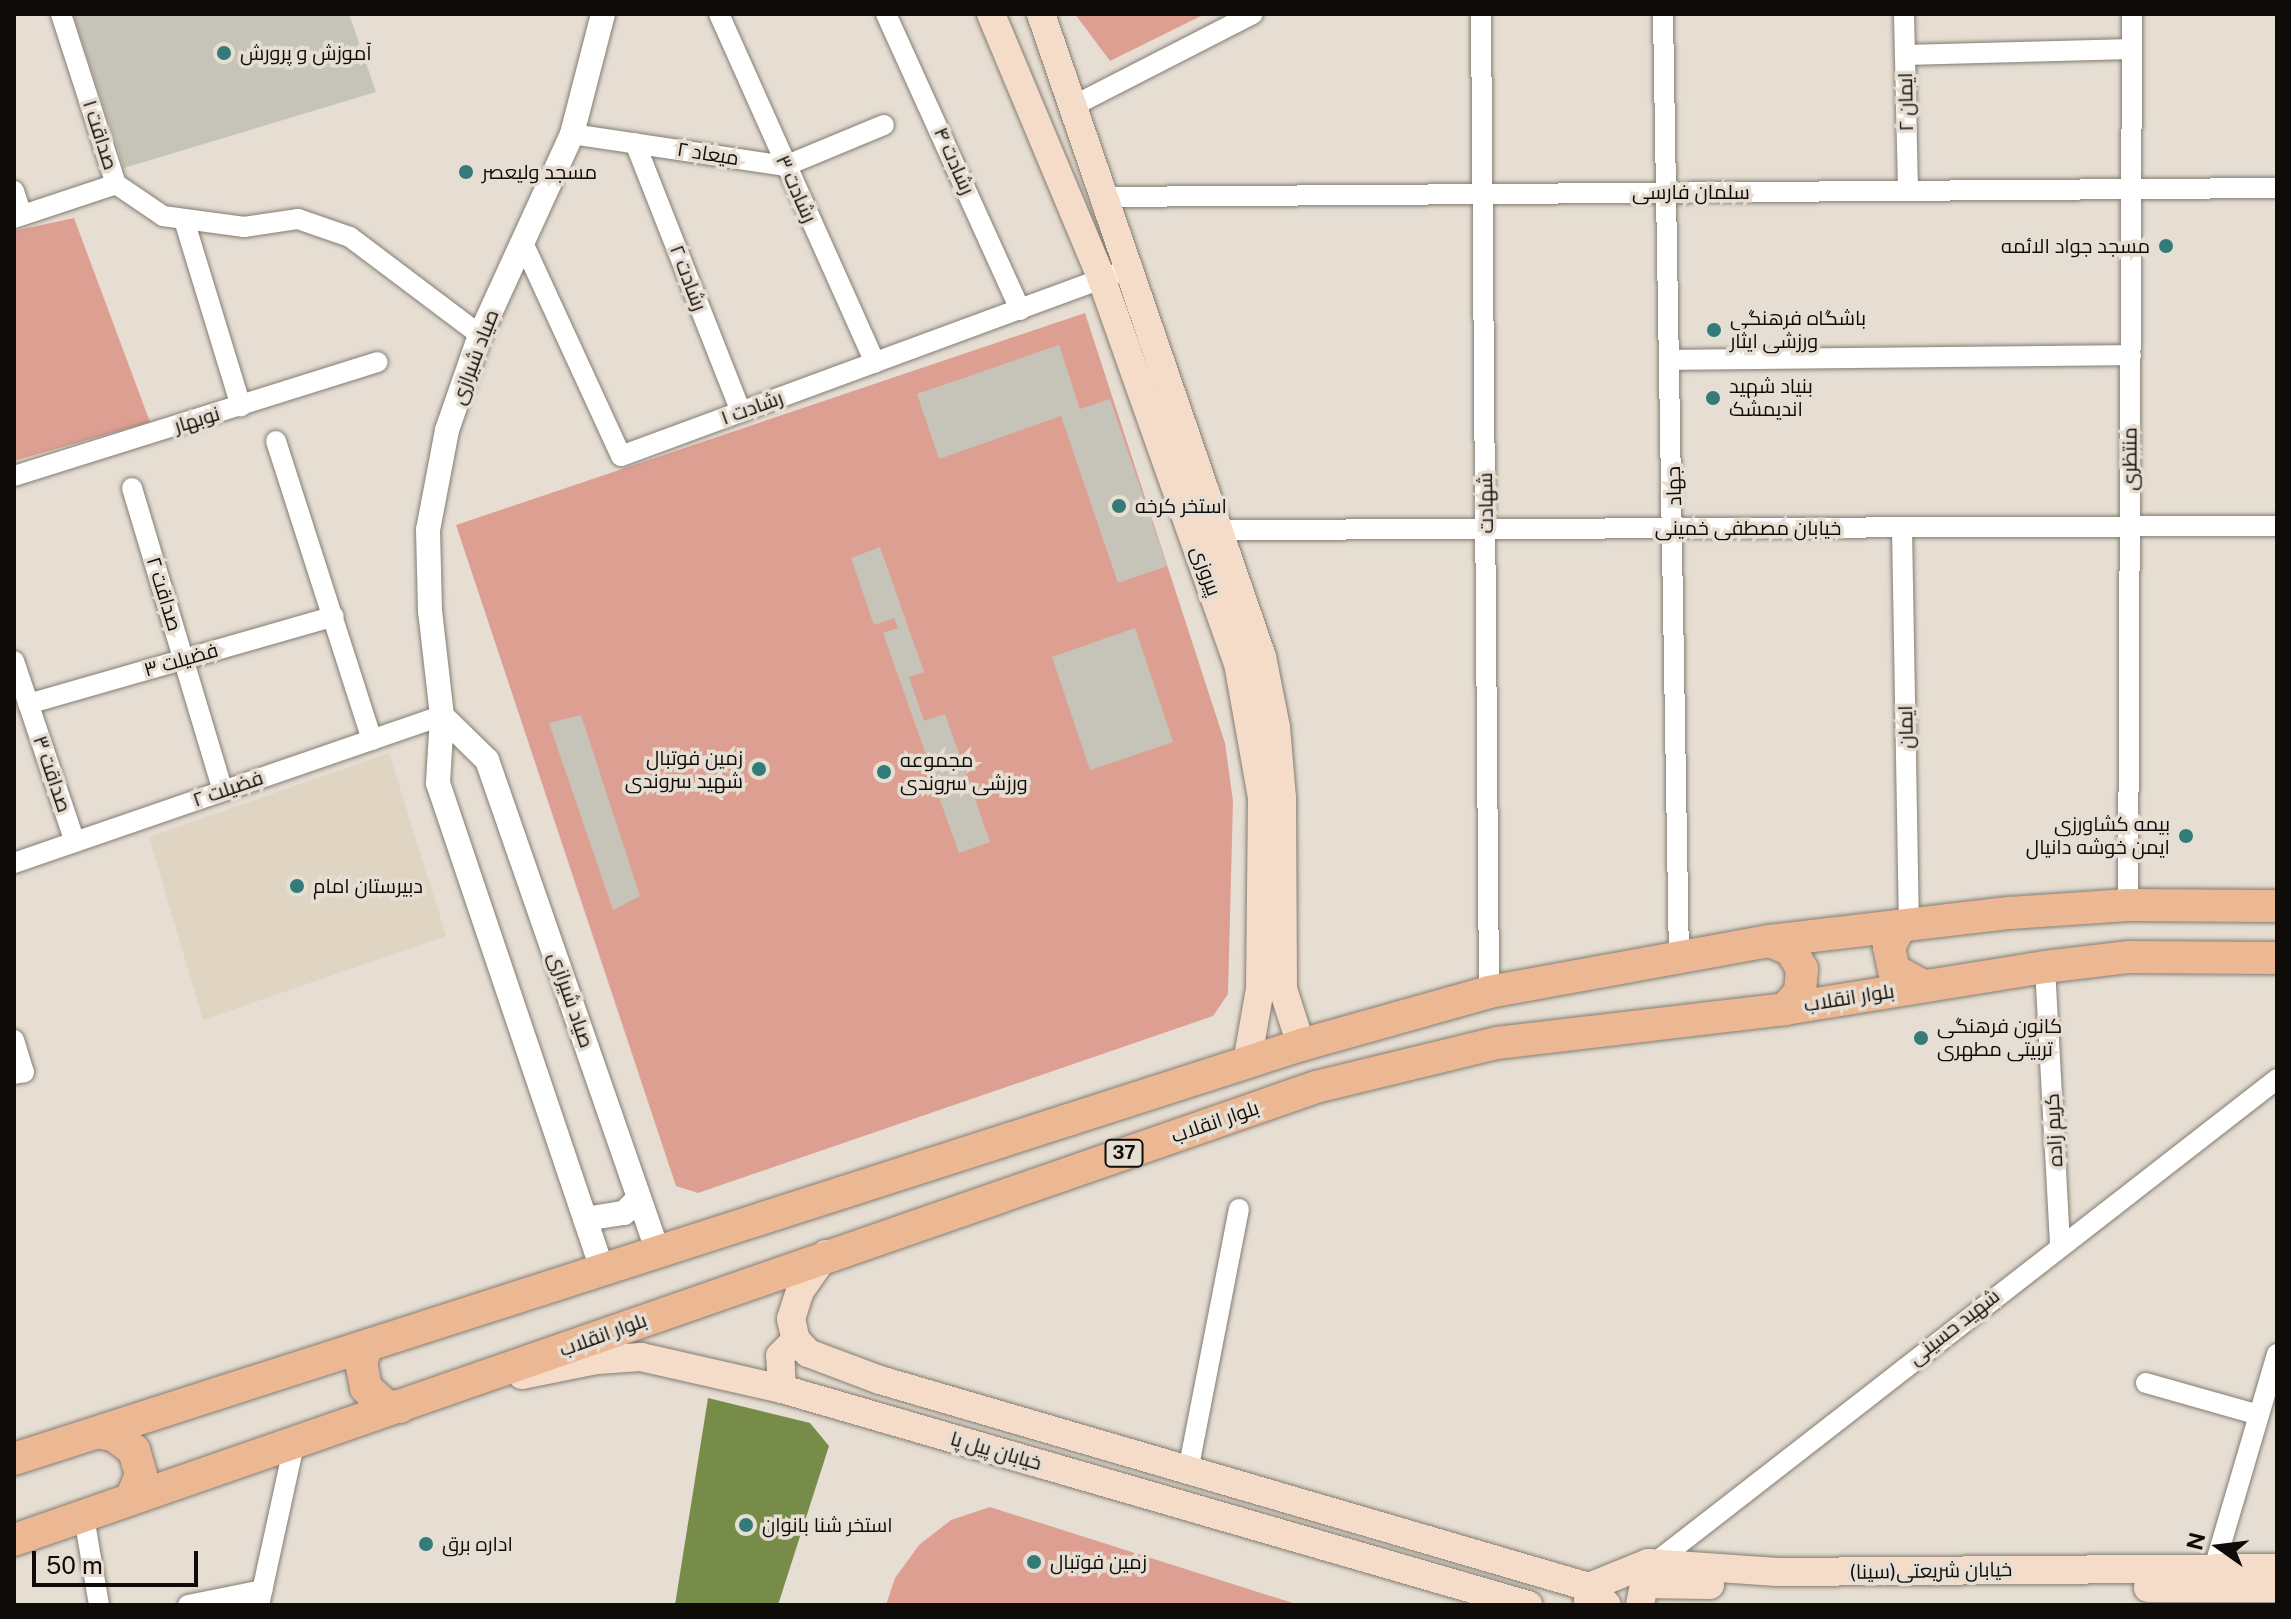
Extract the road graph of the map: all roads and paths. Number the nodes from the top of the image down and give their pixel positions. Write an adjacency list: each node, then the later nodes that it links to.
1 (61, 14): 19 (street, صداقت ۱)
2 (603, 14): 16 (street, صیاد شیرازی)
3 (719, 14): 18 (street, رشادت ۳)
4 (886, 14): 32 (street, رشادت ۴)
5 (991, 14): 31 (main road, پیروزی)
6 (1041, 14): 14 (main road, پیروزی)
7 (1253, 14): 14 (street)
8 (1481, 14): 25 (street, شهادت)
9 (1663, 14): 24 (street, جهاد)
10 (1904, 14): 13 (street, ایمان ۲)
11 (2132, 14): 12 (street, منتظری)
12 (2132, 49): 13 (street); 21 (street, منتظری)
13 (1905, 55): 23 (street, ایمان ۲)
14 (1073, 106): 26 (main road, پیروزی)
15 (884, 125): 18 (street)
16 (572, 134): 17 (street, میعاد ۲); 29 (street, صیاد شیرازی)
17 (635, 143): 18 (street, میعاد ۲); 39 (street, رشادت ۲)
18 (785, 166): 37 (street, رشادت ۳)
19 (116, 184): 27 (street); 28 (street, صداقت ۱)
20 (2277, 188): 21 (street, سلمان فارسی)
21 (2131, 189): 23 (street, سلمان فارسی); 34 (street, منتظری)
22 (14, 191): 27 (street)
23 (1908, 191): 24 (street, سلمان فارسی)
24 (1667, 192): 25 (street, سلمان فارسی); 35 (street, جهاد)
25 (1482, 194): 26 (street, سلمان فارسی); 48 (street, شهادت)
26 (1104, 197): 30 (main road, پیروزی)
27 (18, 217)
28 (184, 220): 33 (street, صداقت ۱); 38 (street)
29 (524, 245): 33 (street, صیاد شیرازی); 39 (street, رشادت ۱)
30 (1128, 268): 31 (street, رشادت ۱); 47 (main road, پیروزی)
31 (1102, 280): 32 (street, رشادت ۱); 70 (main road, پیروزی)
32 (1020, 310): 37 (street, رشادت ۱)
33 (480, 335): 53 (street, صیاد شیرازی)
34 (2131, 355): 35 (street); 44 (street, منتظری)
35 (1670, 360): 46 (street, جهاد)
36 (378, 362): 38 (street, نوبهار)
37 (875, 363): 39 (street, رشادت ۱)
38 (241, 407): 41 (street, نوبهار)
39 (741, 412)
40 (276, 441): 49 (street)
41 (14, 476)
42 (132, 488): 50 (street, صداقت ۲)
43 (2277, 526): 44 (street, خیابان مصطفی خمینی)
44 (2130, 527): 45 (street, خیابان مصطفی خمینی); 58 (street, منتظری)
45 (1902, 528): 46 (street, خیابان مصطفی خمینی); 60 (street, ایمان)
46 (1675, 529): 48 (street, خیابان مصطفی خمینی); 62 (street, جهاد)
47 (1218, 530): 48 (street, خیابان مصطفی خمینی); 69 (main road, پیروزی)
48 (1487, 530): 66 (street, شهادت)
49 (334, 616): 50 (street, فضیلت ۳); 54 (street)
50 (183, 659): 52 (street, فضیلت ۳); 55 (street, صداقت ۲)
51 (14, 661): 52 (street, صداقت ۳)
52 (28, 704): 56 (street, صداقت ۳)
53 (442, 716): 54 (street, فضیلت ۲); 73 (street, صیاد شیرازی); 75 (street, صیاد شیرازی)
54 (372, 740): 55 (street, فضیلت ۲)
55 (223, 791): 56 (street, فضیلت ۲)
56 (75, 842): 57 (street, فضیلت ۲)
57 (14, 863)
58 (2128, 905): 59 (main road, 37); 60 (main road, 37)
59 (2277, 906)
60 (1904, 926): 61 (main road, 37); 65 (main road)
61 (1770, 941): 62 (main road, 37); 67 (main road)
62 (1679, 957): 66 (main road, 37)
63 (2277, 958): 64 (main road, بلوار انقلاب / 37)
64 (2045, 967): 65 (main road, بلوار انقلاب / 37); 76 (street, کریم زاده)
65 (1923, 986): 67 (main road, بلوار انقلاب / 37)
66 (1489, 992): 69 (main road, 37)
67 (1785, 1009): 77 (main road, بلوار انقلاب / 37)
68 (14, 1040): 71 (street)
69 (1301, 1045): 70 (main road, 37)
70 (1247, 1063): 78 (main road, 37)
71 (19, 1073)
72 (2277, 1079): 76 (street, شهید حسینی)
73 (639, 1198): 75 (street); 78 (street, صیاد شیرازی)
74 (1239, 1209): 91 (street)
75 (585, 1219): 79 (street, صیاد شیرازی)
76 (2060, 1245): 97 (street, شهید حسینی)
77 (826, 1254): 80 (main road); 84 (main road, بلوار انقلاب / 37)
78 (659, 1255): 79 (main road, 37)
79 (603, 1272): 81 (main road, 37)
80 (796, 1340): 85 (main road); 91 (main road, خیابان پیل پا)
81 (366, 1349): 86 (main road); 88 (main road, 37)
82 (2277, 1354): 87 (street)
83 (2146, 1383): 87 (street)
84 (458, 1388): 85 (main road, خیابان پیل پا); 86 (main road, بلوار انقلاب / 37)
85 (782, 1389): 103 (main road, خیابان پیل پا)
86 (400, 1407): 89 (main road, بلوار انقلاب / 37)
87 (2259, 1415): 95 (street)
88 (100, 1433): 90 (main road, 37); 92 (main road)
89 (294, 1444): 92 (main road, بلوار انقلاب / 37); 99 (street)
90 (14, 1459)
91 (1188, 1471): 100 (main road, خیابان پیل پا)
92 (131, 1499): 93 (main road, بلوار انقلاب / 37)
93 (84, 1517): 94 (main road, بلوار انقلاب / 37); 101 (street)
94 (14, 1540)
95 (2214, 1568): 96 (main road, خیابان شریعتی(سینا)); 97 (main road, خیابان شریعتی(سینا))
96 (2277, 1568)
97 (1644, 1584): 98 (main road, خیابان شریعتی(سینا)); 100 (main road, خیابان شریعتی(سینا))
98 (2277, 1588)
99 (261, 1598): 102 (street)
100 (1595, 1599)
101 (99, 1605)
102 (188, 1605)
103 (1528, 1605)

